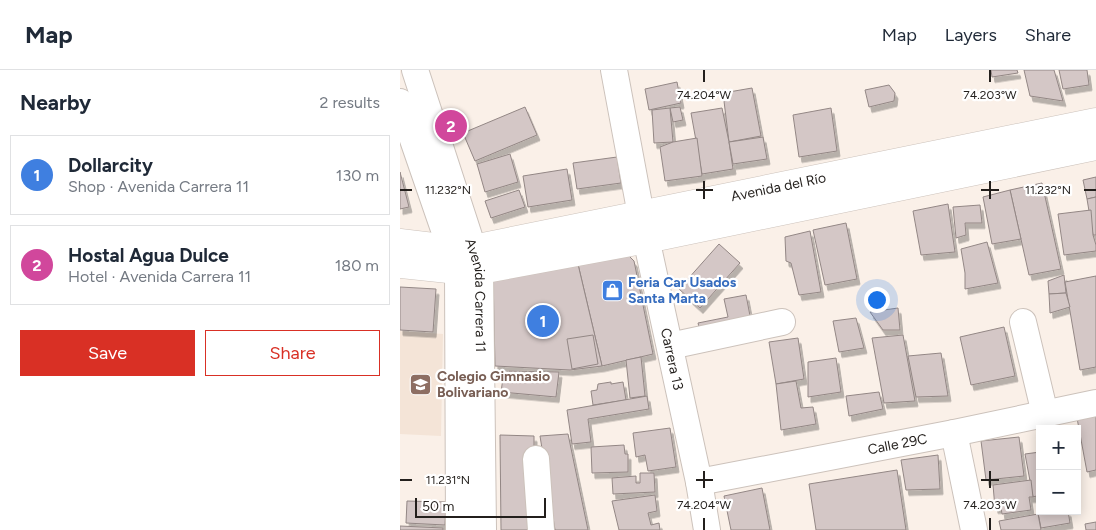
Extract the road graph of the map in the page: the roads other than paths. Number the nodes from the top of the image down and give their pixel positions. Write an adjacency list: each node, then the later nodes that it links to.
1 (415, 70): 8 (street, Avenida Carrera 11)
2 (614, 70): 6 (street, Carrera 13)
3 (400, 102): 8 (street, Avenida Carrera 11)
4 (1096, 122): 6 (main road, Avenida del Río)
5 (1096, 146): 6 (main road, Avenida del Río)
6 (644, 227): 8 (main road, Avenida del Río); 12 (street, Carrera 13)
7 (400, 243): 8 (main road, Avenida del Río)
8 (465, 259): 9 (main road, Avenida del Río); 18 (street, Avenida Carrera 11); 19 (street, Avenida Carrera 11)
9 (400, 264)
10 (782, 322): 12 (street)
11 (1022, 322): 14 (street)
12 (670, 346): 17 (street, Carrera 13)
13 (1096, 403): 14 (street, Calle 29C)
14 (1045, 414): 15 (street, Calle 29C)
15 (954, 433): 17 (street, Calle 29C); 22 (street)
16 (536, 459): 20 (street)
17 (699, 482): 21 (street, Carrera 13)
18 (459, 530)
19 (484, 530)
20 (541, 530)
21 (707, 530)
22 (974, 530)

